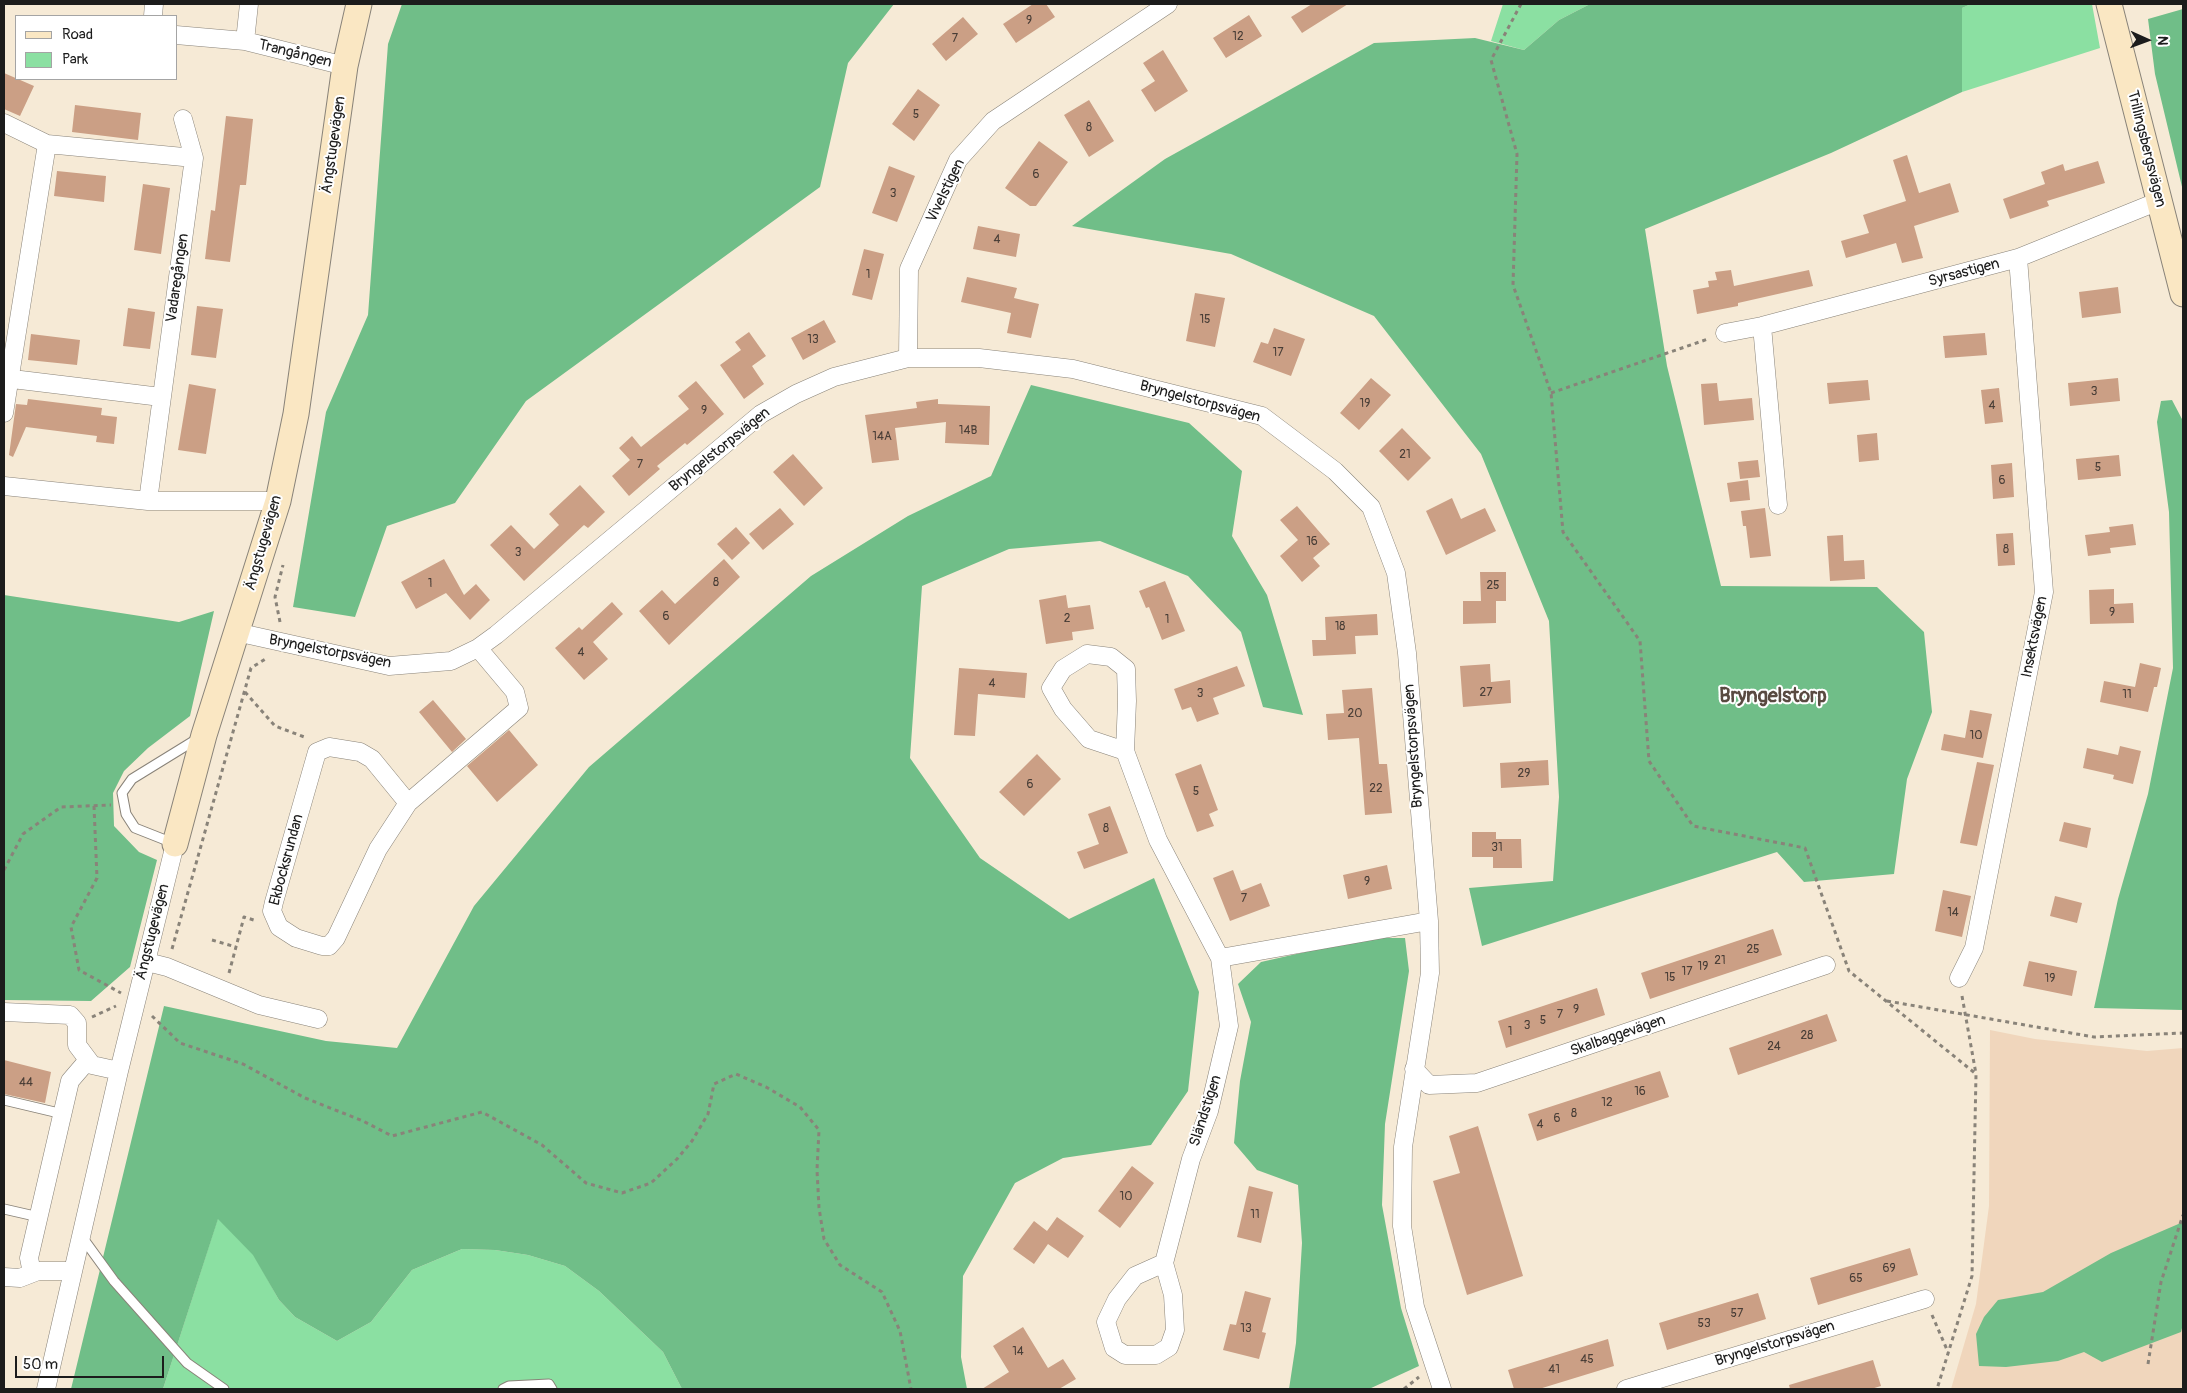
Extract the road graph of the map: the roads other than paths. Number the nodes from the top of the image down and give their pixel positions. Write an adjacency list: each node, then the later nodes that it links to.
1 (249, 4): 6 (street, Trangången)
2 (359, 4): 7 (street, Ängstugevägen)
3 (1168, 4): 17 (street, Vivelstigen)
4 (2110, 4): 12 (street, Trillingsbergsvägen)
5 (178, 35): 6 (street, Trangången)
6 (245, 41): 7 (street, Trangången)
7 (345, 66): 23 (street, Ängstugevägen)
8 (183, 119): 11 (street, Vadaregången)
9 (4, 123): 10 (street)
10 (47, 144): 11 (street); 18 (street)
11 (194, 158): 19 (street, Vadaregången)
12 (2159, 201): 13 (street, Syrsastigen); 14 (street, Trillingsbergsvägen)
13 (2018, 258): 15 (street, Syrsastigen); 35 (street, Insektsvägen)
14 (2183, 294)
15 (1762, 326): 16 (street, Syrsastigen); 24 (street)
16 (1725, 333)
17 (908, 358): 26 (street, Bryngelstorpsvägen); 31 (street, Bryngelstorpsvägen)
18 (6, 379): 19 (street); 20 (street)
19 (161, 397): 22 (street, Vadaregången)
20 (4, 413)
21 (4, 486): 22 (street)
22 (148, 501): 23 (street)
23 (278, 501): 25 (street, Ängstugevägen)
24 (1778, 505)
25 (236, 632): 26 (street, Bryngelstorpsvägen); 27 (street, Ängstugevägen)
26 (478, 648): 29 (street, Ekbocksrundan)
27 (204, 735): 30 (street, Ängstugevägen); 30 (lane)
28 (1125, 751): 28 (street, Sländstigen); 32 (street, Sländstigen)
29 (408, 803): 29 (street, Ekbocksrundan)
30 (175, 844): 33 (street, Ängstugevägen)
31 (1430, 921): 32 (street); 39 (street, Bryngelstorpsvägen)
32 (1220, 958): 46 (street, Sländstigen)
33 (147, 962): 37 (street); 40 (street, Ängstugevägen)
34 (1826, 965): 39 (street, Skalbaggevägen)
35 (1959, 978)
36 (4, 1012): 38 (street)
37 (318, 1019)
38 (88, 1060): 40 (street); 42 (street)
39 (1414, 1069): 56 (street, Bryngelstorpsvägen)
40 (119, 1071): 45 (street, Ängstugevägen)
41 (4, 1100): 42 (lane)
42 (63, 1114): 44 (street)
43 (4, 1209): 44 (lane)
44 (39, 1217): 48 (street)
45 (81, 1236): 47 (street, Ängstugevägen); 51 (lane)
46 (1164, 1263): 46 (street)
47 (73, 1271): 48 (street); 52 (street, Ängstugevägen)
48 (32, 1273): 49 (street)
49 (4, 1277)
50 (1925, 1299): 57 (street, Bryngelstorpsvägen)
51 (214, 1386): 53 (lane)
52 (46, 1389)
53 (224, 1389)
54 (503, 1389): 55 (lane)
55 (552, 1389)
56 (1442, 1389)
57 (1626, 1389)

